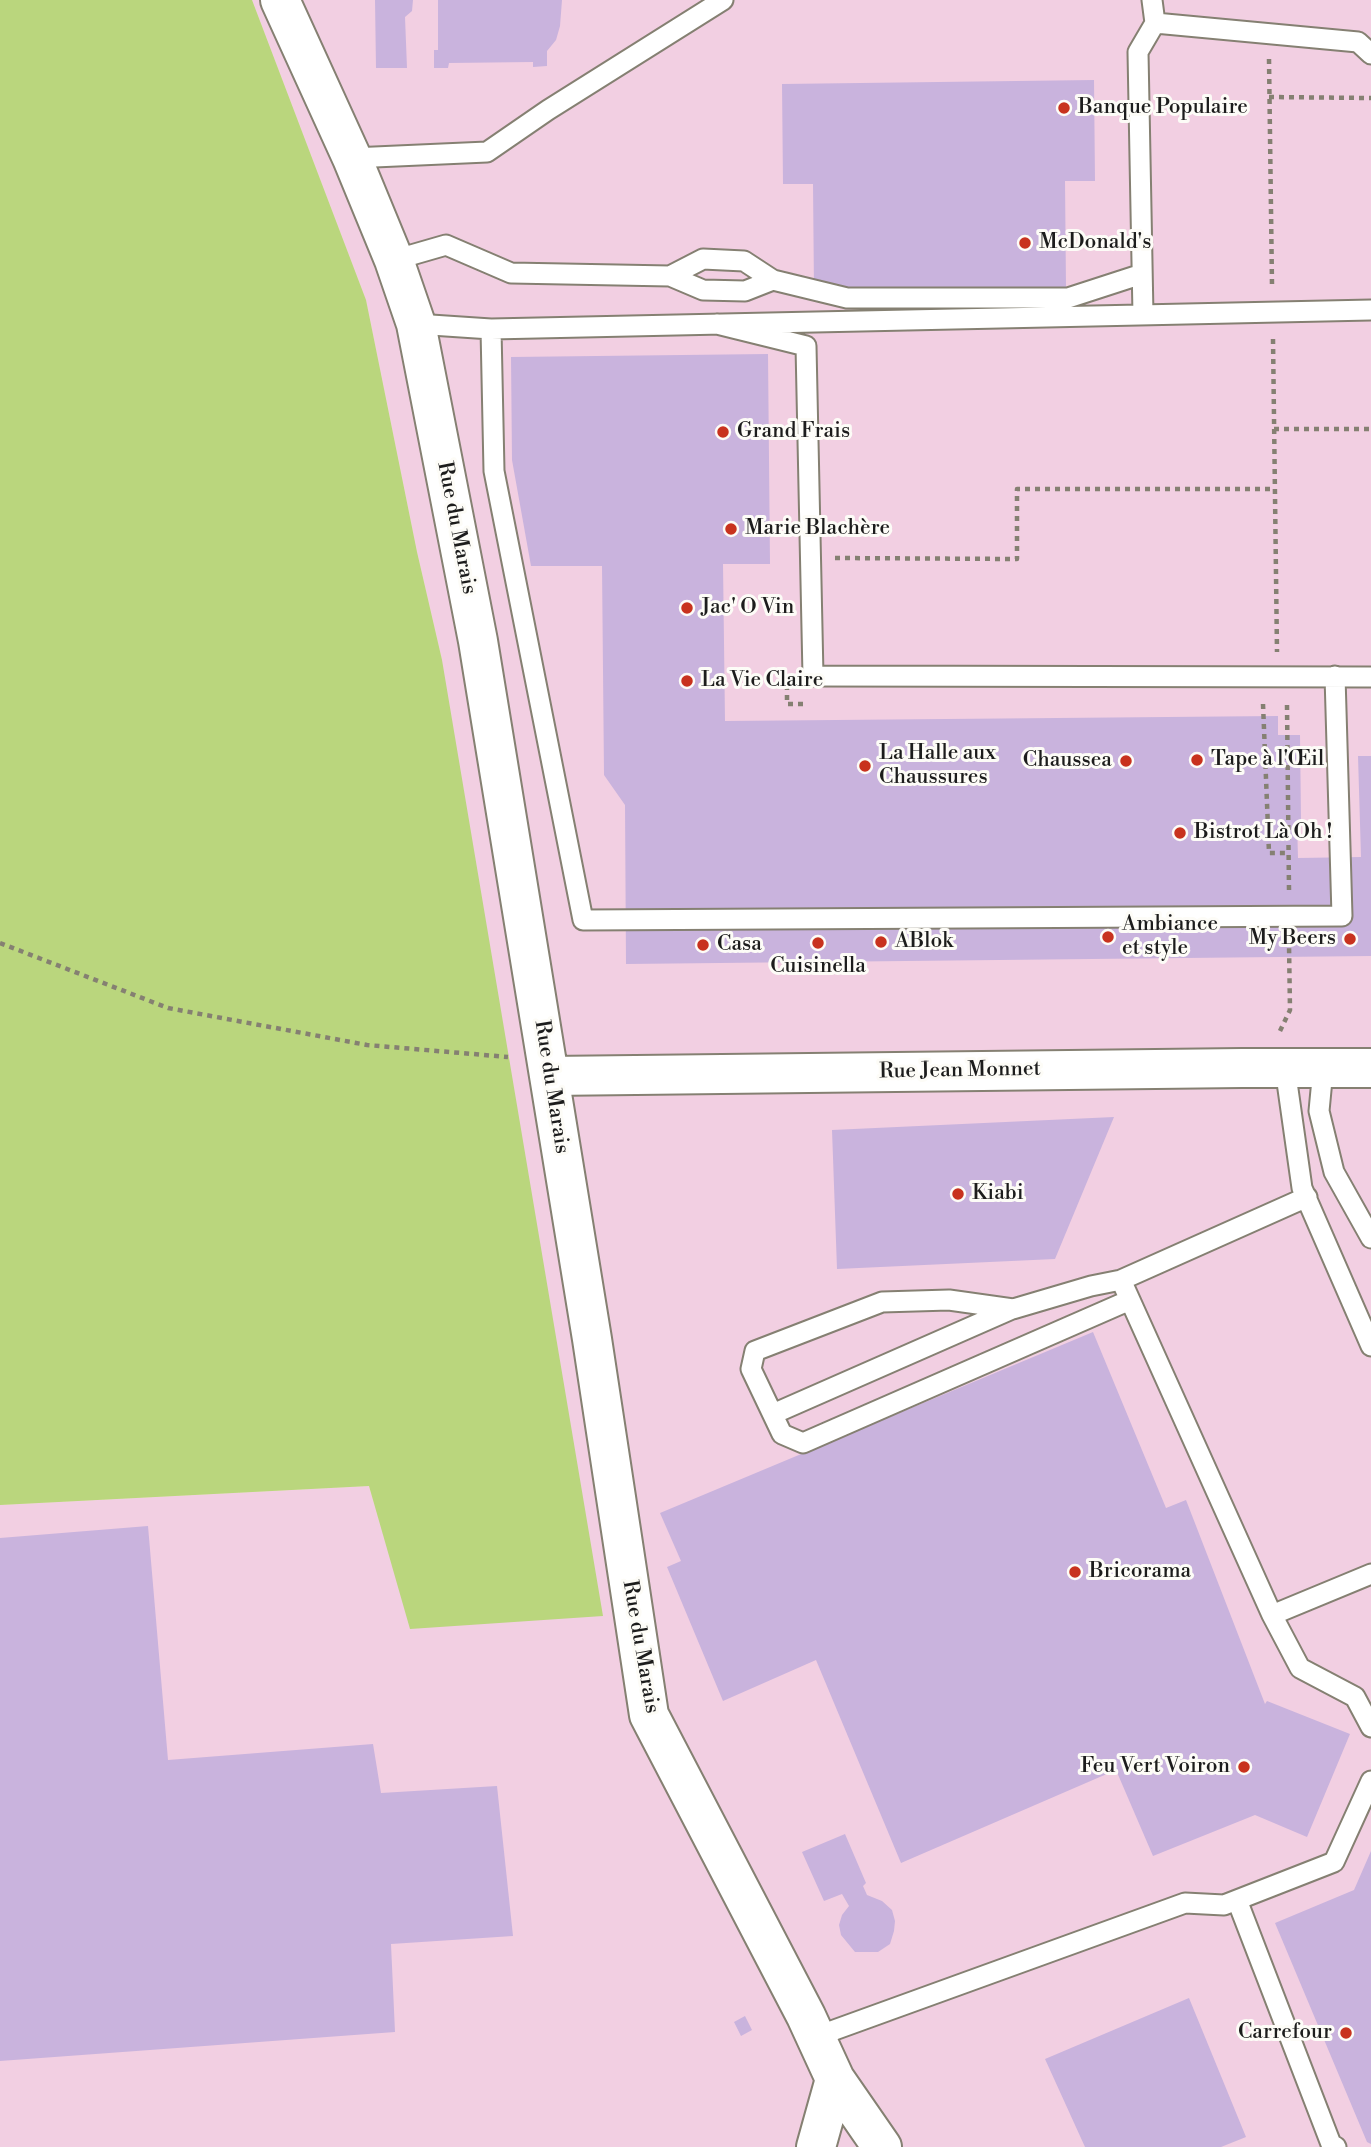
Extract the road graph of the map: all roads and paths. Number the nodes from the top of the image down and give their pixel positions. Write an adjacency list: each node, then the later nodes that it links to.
1 (280, 0): 9 (street, Rue du Marais)
2 (723, 0): 9 (lane)
3 (1152, 0): 4 (lane)
4 (1155, 23): 5 (lane); 11 (lane)
5 (1268, 33): 6 (lane); 7 (path)
6 (1371, 54)
7 (1269, 97): 8 (path); 15 (path)
8 (1371, 98)
9 (352, 158): 10 (street, Rue du Marais)
10 (394, 260): 12 (lane); 17 (street, Rue du Marais)
11 (1142, 274): 13 (lane); 16 (lane)
12 (670, 276): 13 (lane); 13 (lane)
13 (773, 280)
14 (1371, 310): 15 (lane)
15 (1272, 313): 16 (lane); 20 (path)
16 (1143, 315): 18 (lane)
17 (416, 324): 19 (lane); 32 (street, Rue du Marais)
18 (717, 324): 19 (lane); 23 (lane)
19 (491, 329): 30 (lane)
20 (1274, 429): 21 (path); 22 (path)
21 (1371, 429)
22 (1275, 489): 23 (path); 24 (path)
23 (812, 558): 24 (lane)
24 (1278, 676): 25 (lane)
25 (1335, 676): 26 (lane); 30 (lane)
26 (1371, 677)
27 (1263, 704): 29 (path)
28 (1287, 705): 29 (path)
29 (1289, 853): 30 (path)
30 (1289, 916): 33 (path)
31 (0, 943): 32 (path)
32 (548, 1068): 33 (street, Rue Jean Monnet); 49 (street, Rue du Marais)
33 (1273, 1068): 35 (street, Rue Jean Monnet); 36 (lane)
34 (1371, 1068): 35 (street, Rue Jean Monnet)
35 (1323, 1069): 37 (lane)
36 (1307, 1197): 39 (lane); 42 (lane)
37 (1362, 1206): 38 (lane)
38 (1371, 1238)
39 (1121, 1280): 40 (lane); 41 (lane)
40 (1130, 1300): 43 (lane); 45 (lane)
41 (1013, 1309): 43 (lane); 43 (lane)
42 (1371, 1346)
43 (773, 1414)
44 (1371, 1574): 45 (lane)
45 (1272, 1615): 46 (lane)
46 (1371, 1727)
47 (1371, 1781): 48 (lane)
48 (1237, 1900): 49 (lane); 53 (lane)
49 (815, 2037): 50 (street, Rue du Marais)
50 (835, 2079): 51 (street); 52 (street, Rue du Marais)
51 (816, 2147)
52 (882, 2147)
53 (1336, 2147)

